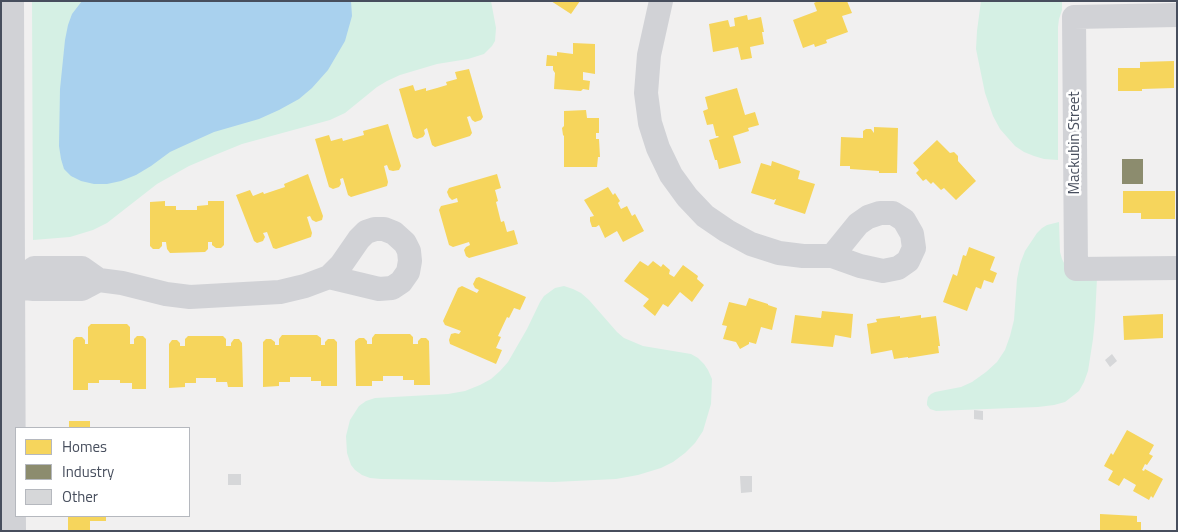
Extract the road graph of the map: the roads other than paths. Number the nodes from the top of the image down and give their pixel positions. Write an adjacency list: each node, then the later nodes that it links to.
1 (12, 1): 7 (street)
2 (661, 1): 4 (street)
3 (1177, 15): 5 (street, Mackubin Street)
4 (832, 256)
5 (1177, 268)
6 (329, 278): 7 (street)
7 (7, 286): 8 (street)
8 (14, 531)

